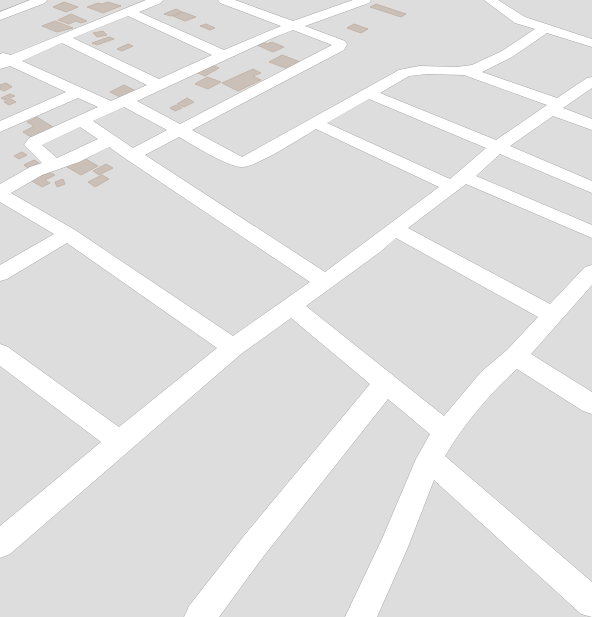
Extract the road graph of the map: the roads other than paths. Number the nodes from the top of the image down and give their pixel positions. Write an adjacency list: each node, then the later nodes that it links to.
1 (41, 0): 9 (street)
2 (157, 0): 8 (street)
3 (224, 0): 7 (street)
4 (252, 0): 7 (street)
5 (365, 0): 10 (street)
6 (490, 0): 11 (street)
7 (238, 5): 10 (street)
8 (127, 12): 12 (street); 14 (street)
9 (0, 16)
10 (291, 26): 14 (street); 28 (street)
11 (546, 28): 13 (street); 16 (street)
12 (62, 38): 15 (street); 18 (street)
13 (592, 43)
14 (223, 55): 18 (street)
15 (3, 60): 19 (street)
16 (466, 71): 20 (street); 23 (street)
17 (592, 81): 23 (street)
18 (159, 85): 21 (street)
19 (78, 92): 22 (street); 27 (street)
20 (367, 93): 25 (street); 30 (street)
21 (125, 101): 22 (street); 28 (street)
22 (110, 107): 24 (street)
23 (554, 107): 26 (street); 30 (street)
24 (81, 121): 29 (street); 32 (street)
25 (315, 123): 28 (street); 33 (street)
26 (592, 125)
27 (0, 126)
28 (180, 131): 31 (street)
29 (110, 140): 31 (street); 32 (street)
30 (498, 147): 33 (street); 34 (street)
31 (132, 155): 41 (street)
32 (54, 164): 35 (street)
33 (458, 181): 37 (street); 38 (street)
34 (592, 188)
35 (0, 191)
36 (0, 194): 39 (street)
37 (394, 228): 41 (street); 44 (street)
38 (592, 232)
39 (68, 234): 40 (street); 45 (street)
40 (0, 274)
41 (324, 281): 43 (street)
42 (589, 281): 44 (street)
43 (291, 306): 45 (street); 48 (street)
44 (552, 315): 47 (street)
45 (233, 348): 51 (street)
46 (0, 353): 51 (street)
47 (515, 356): 49 (street); 50 (street)
48 (385, 384): 50 (street); 55 (street)
49 (592, 404)
50 (446, 432): 52 (street)
51 (120, 442): 53 (street)
52 (429, 459): 54 (street); 56 (street)
53 (0, 544)
54 (592, 603)
55 (200, 617)
56 (361, 617)

